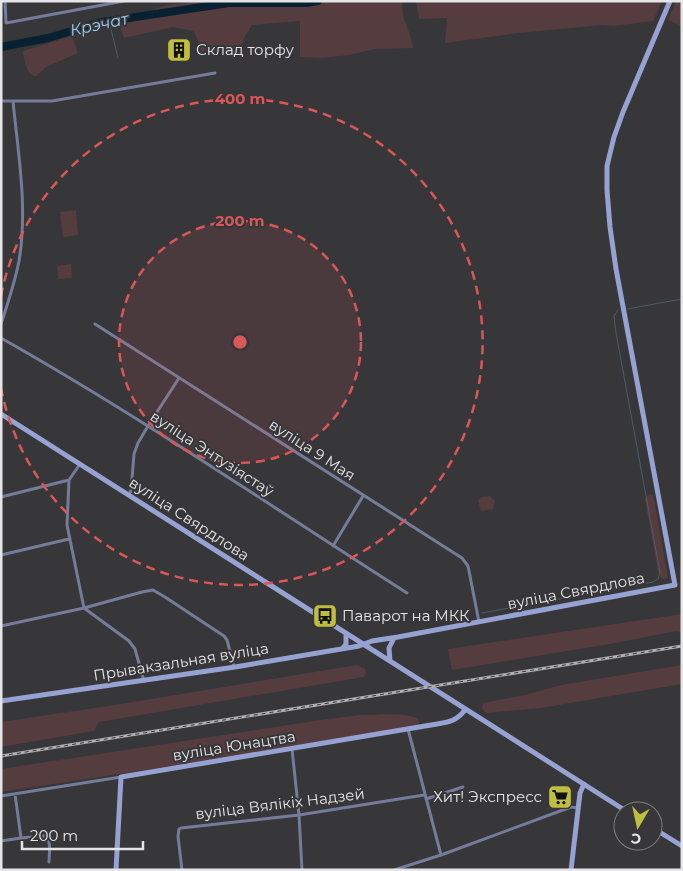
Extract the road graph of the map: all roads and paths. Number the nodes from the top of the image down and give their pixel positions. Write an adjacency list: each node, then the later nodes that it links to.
1 (4, 1): 2 (street)
2 (124, 1)
3 (670, 1): 23 (street, вуліца Свярдлова)
4 (216, 73): 5 (street)
5 (13, 100): 6 (street); 7 (street)
6 (1, 101)
7 (1, 324)
8 (96, 324): 10 (street, вуліца 9 Мая)
9 (1, 338): 12 (street, вуліца Энтузіястаў)
10 (179, 378): 12 (street); 16 (street, вуліца 9 Мая)
11 (1, 414): 13 (street, вуліца Свярдлова)
12 (148, 426): 15 (street); 19 (street, вуліца Энтузіястаў)
13 (80, 464): 14 (street); 15 (street, вуліца Свярдлова)
14 (69, 480): 17 (street); 18 (street)
15 (128, 495): 25 (street, вуліца Свярдлова)
16 (363, 496): 19 (street); 23 (street, вуліца 9 Мая)
17 (1, 497)
18 (69, 539): 20 (street); 22 (street)
19 (333, 546): 21 (street, вуліца Энтузіястаў)
20 (1, 556)
21 (408, 593)
22 (84, 608): 24 (street); 30 (street); 31 (street)
23 (478, 622): 26 (street, вуліца Свярдлова)
24 (1, 626)
25 (346, 633): 27 (street, вуліца Свярдлова); 28 (street)
26 (394, 638): 27 (street, вуліца Свярдлова); 29 (street)
27 (364, 644): 28 (street, Прывакзальная вуліца); 29 (street, вуліца Свярдлова)
28 (343, 648): 30 (street, Прывакзальная вуліца)
29 (390, 661): 33 (street, вуліца Свярдлова)
30 (234, 667): 31 (street, Прывакзальная вуліца)
31 (144, 681): 32 (street, Прывакзальная вуліца)
32 (1, 701)
33 (465, 710): 34 (street, вуліца Юнацтва); 37 (street, вуліца Свярдлова)
34 (408, 730): 35 (street, вуліца Юнацтва); 41 (street)
35 (292, 749): 36 (street, вуліца Юнацтва); 44 (street)
36 (121, 776): 39 (street, вуліца Юнацтва); 51 (street)
37 (584, 784): 42 (street, вуліца Свярдлова); 43 (street)
38 (463, 787): 41 (street, вуліца Вялікіх Надзей)
39 (15, 794): 40 (street, вуліца Юнацтва); 46 (street)
40 (1, 796)
41 (425, 797): 44 (street, вуліца Вялікіх Надзей); 49 (street)
42 (613, 803)
43 (578, 808): 49 (street); 55 (street)
44 (299, 815): 52 (street, вуліца Вялікіх Надзей); 53 (street)
45 (663, 834): 48 (street)
46 (21, 838): 47 (street); 50 (street)
47 (1, 841)
48 (682, 846)
49 (441, 855): 54 (street)
50 (49, 862)
51 (116, 870)
52 (182, 870)
53 (302, 870)
54 (394, 870)
55 (571, 870)

